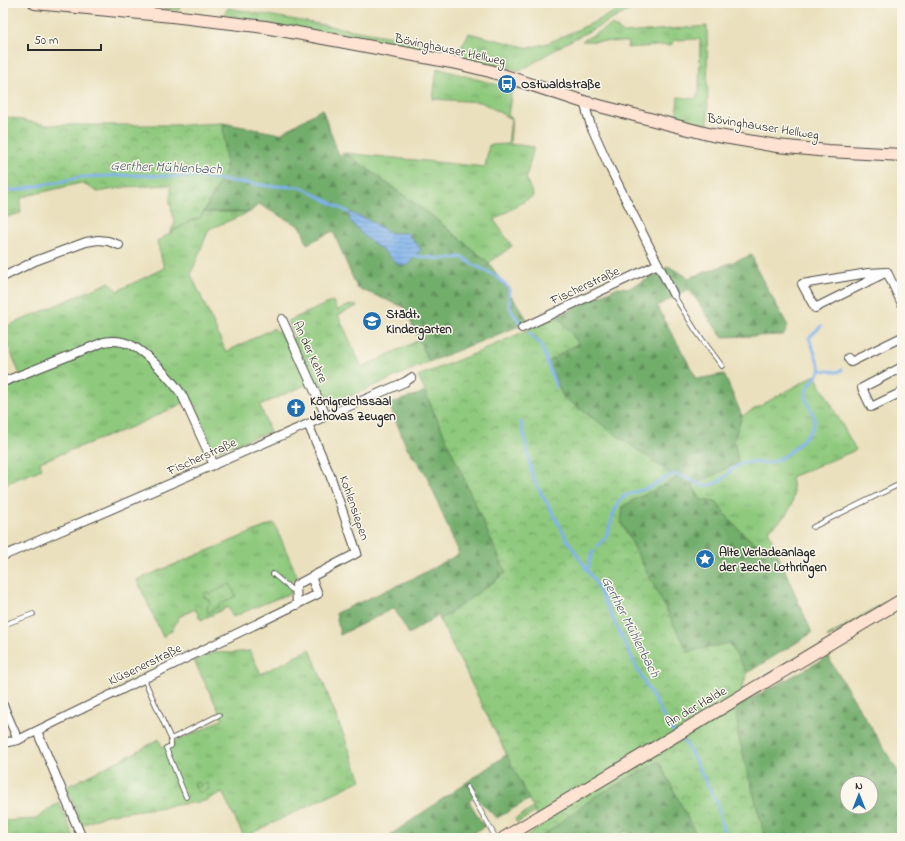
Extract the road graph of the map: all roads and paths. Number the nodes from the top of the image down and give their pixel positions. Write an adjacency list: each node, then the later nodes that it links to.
1 (35, 3): 2 (street, Bövinghauser Hellweg)
2 (584, 102): 3 (street, Bövinghauser Hellweg); 5 (street)
3 (902, 155)
4 (119, 245): 7 (street)
5 (658, 264): 8 (street); 11 (street, Fischerstraße)
6 (887, 272): 6 (street); 9 (street)
7 (3, 277)
8 (672, 294): 14 (lane)
9 (902, 304)
10 (282, 319): 19 (street, An der Kehre)
11 (522, 328)
12 (902, 337): 13 (street)
13 (848, 358)
14 (722, 366)
15 (902, 367): 18 (street)
16 (411, 378): 19 (street, Fischerstraße)
17 (3, 382): 21 (street)
18 (902, 392)
19 (326, 416): 20 (street, Fischerstraße)
20 (308, 424): 21 (street, Fischerstraße); 26 (street, Kohlensiepen)
21 (214, 465): 24 (street, Fischerstraße)
22 (902, 483): 23 (lane)
23 (813, 527)
24 (3, 556)
25 (273, 574): 27 (lane)
26 (311, 577): 27 (street); 29 (street, Klüsenerstraße)
27 (296, 592): 29 (street)
28 (902, 600): 43 (street, An der Halde)
29 (297, 605): 32 (street, Klüsenerstraße)
30 (32, 614): 31 (lane)
31 (3, 625)
32 (144, 679): 35 (street, Klüsenerstraße); 36 (lane)
33 (3, 705): 37 (street)
34 (219, 715): 36 (lane)
35 (37, 731): 37 (street, Klüsenerstraße); 41 (street)
36 (171, 739): 40 (lane)
37 (18, 740): 38 (street, Klüsenerstraße)
38 (3, 743)
39 (467, 788): 42 (lane)
40 (186, 797)
41 (82, 838)
42 (496, 838)
43 (504, 838)

